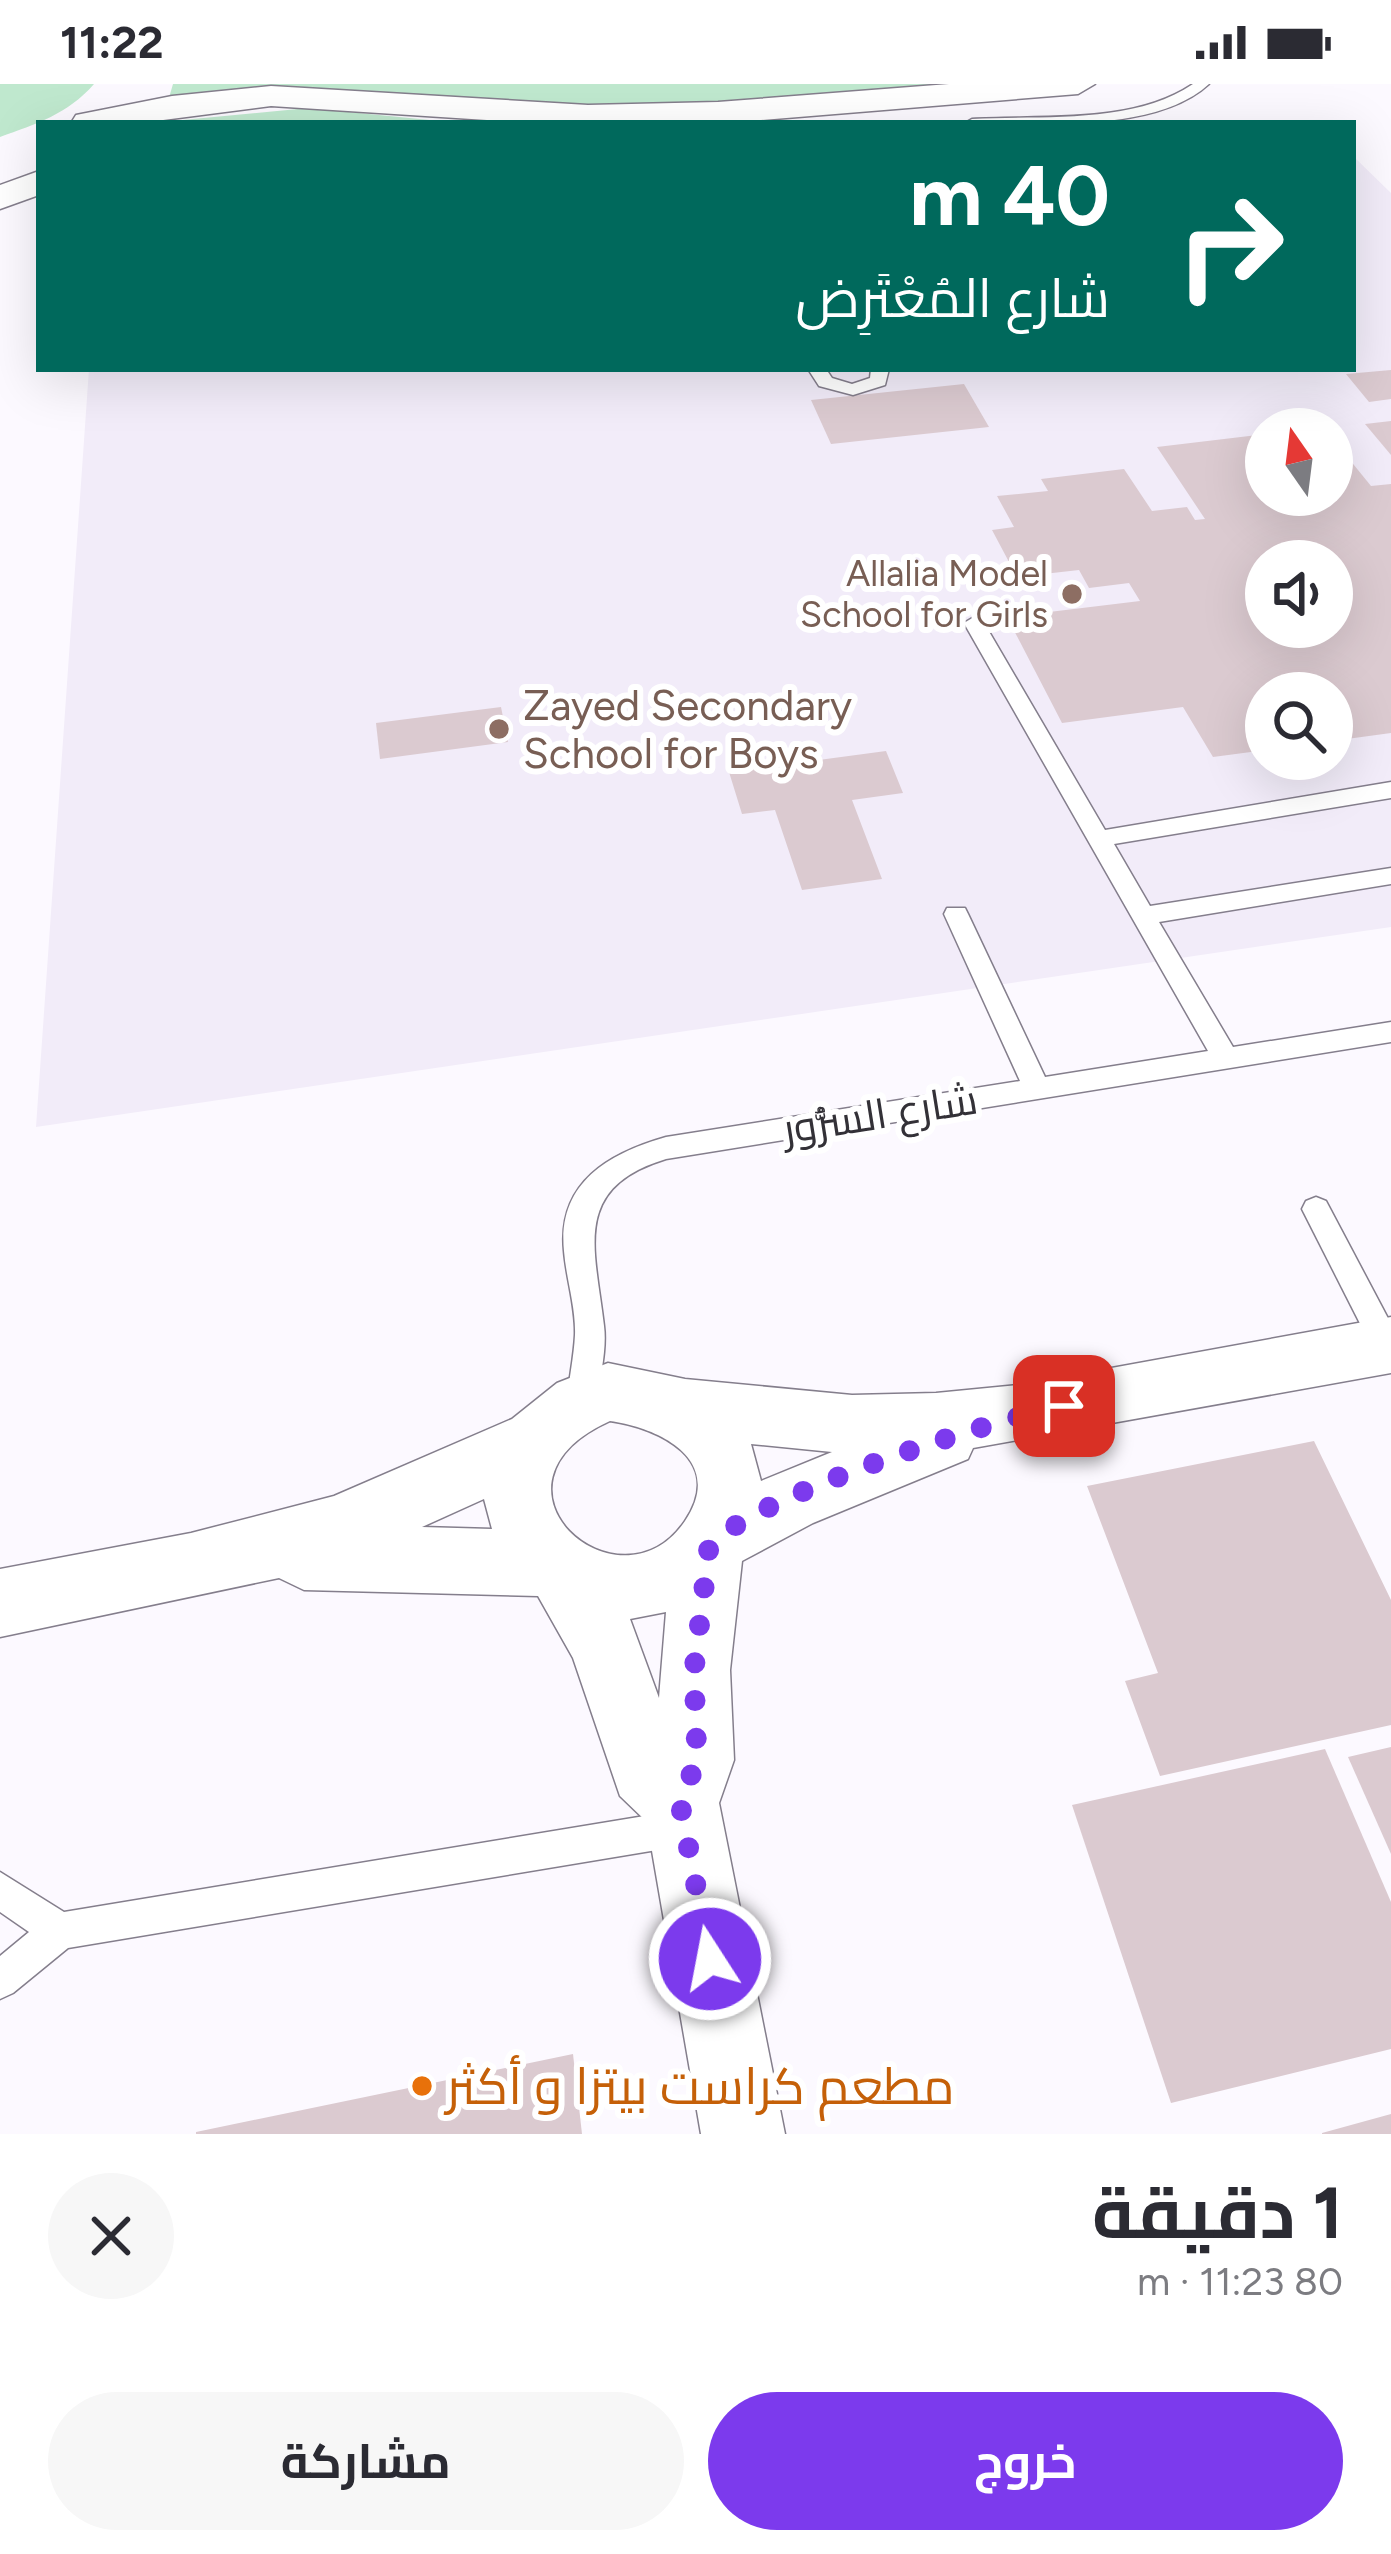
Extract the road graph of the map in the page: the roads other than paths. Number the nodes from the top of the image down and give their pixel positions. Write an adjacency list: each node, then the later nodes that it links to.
1 (128, 84): 5 (main road)
2 (1078, 84): 4 (main road)
3 (1202, 84): 8 (lane)
4 (718, 113): 6 (main road); 7 (main road)
5 (89, 120)
6 (100, 120)
7 (661, 120)
8 (1009, 120)
9 (36, 183): 10 (main road)
10 (0, 198)
11 (819, 372): 12 (lane)
12 (880, 372)
13 (974, 623): 15 (lane)
14 (1391, 790): 15 (lane)
15 (1098, 838): 18 (lane)
16 (1391, 876): 18 (lane)
17 (956, 914): 21 (lane)
18 (1143, 916): 20 (lane)
19 (1391, 1033): 20 (lane, شارع السُّرُور)
20 (1226, 1059): 21 (lane, شارع السُّرُور)
21 (1036, 1089): 26 (lane, شارع السُّرُور)
22 (1316, 1210): 23 (lane)
23 (1389, 1346): 25 (street)
24 (686, 1408): 25 (street); 26 (street); 27 (street)
25 (1018, 1414): 27 (street)
26 (557, 1421): 28 (street); 29 (street)
27 (711, 1544): 29 (street); 31 (street)
28 (222, 1560): 29 (street); 30 (street)
29 (557, 1568): 31 (street)
30 (0, 1603)
31 (683, 1815): 33 (lane); 35 (street)
32 (0, 1890): 33 (lane)
33 (60, 1930): 34 (lane)
34 (0, 1980)
35 (743, 2134)

